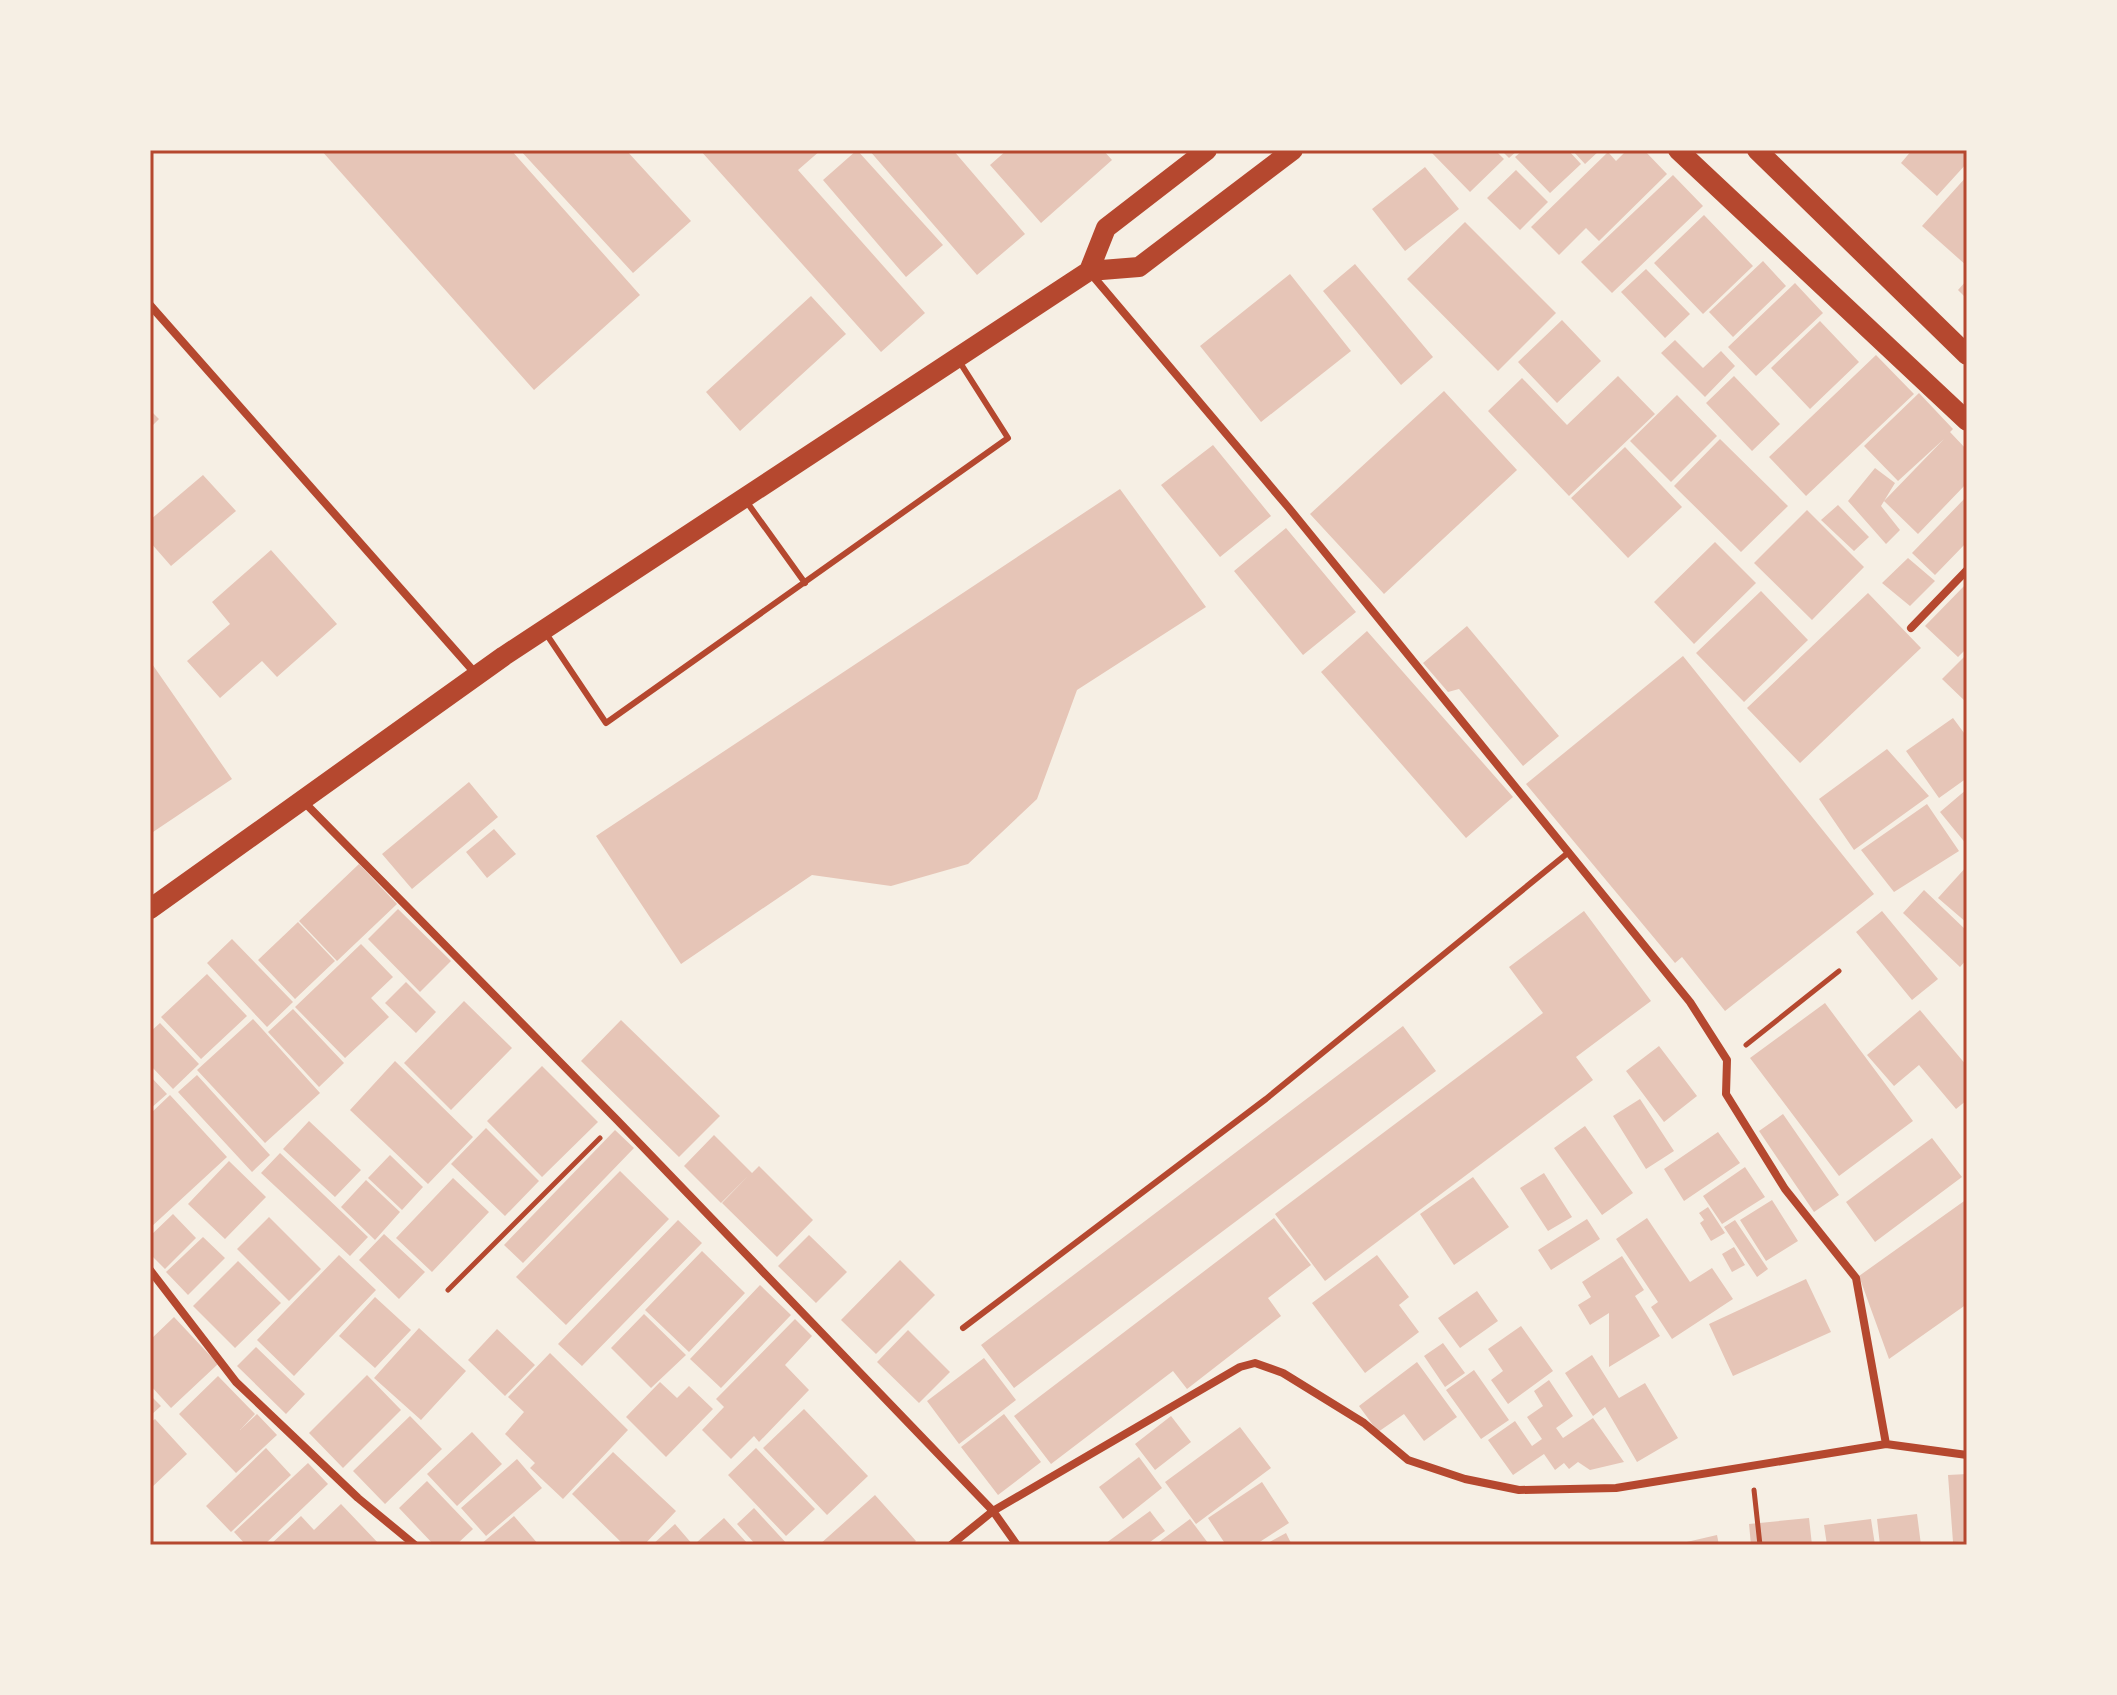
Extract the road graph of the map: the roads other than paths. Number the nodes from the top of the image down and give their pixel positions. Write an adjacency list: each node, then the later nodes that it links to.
1 (1207, 150): 5 (main road)
2 (1293, 150): 5 (main road)
3 (1678, 150): 9 (main road)
4 (1757, 150): 7 (main road)
5 (1089, 271): 8 (main road); 17 (street)
6 (151, 307): 15 (street)
7 (1967, 355)
8 (957, 358): 10 (main road); 12 (lane)
9 (1967, 421)
10 (744, 498): 12 (lane); 14 (main road)
11 (1967, 570): 13 (street)
12 (805, 583): 14 (lane)
13 (1911, 628)
14 (544, 629): 15 (main road)
15 (477, 675): 16 (main road)
16 (301, 798): 18 (main road); 23 (street)
17 (1569, 852): 20 (lane); 21 (street)
18 (150, 909)
19 (150, 1270): 24 (street)
20 (963, 1328)
21 (1886, 1444): 22 (street); 23 (street)
22 (1967, 1455)
23 (993, 1511): 25 (street); 26 (street)
24 (415, 1545)
25 (951, 1545)
26 (1017, 1545)

